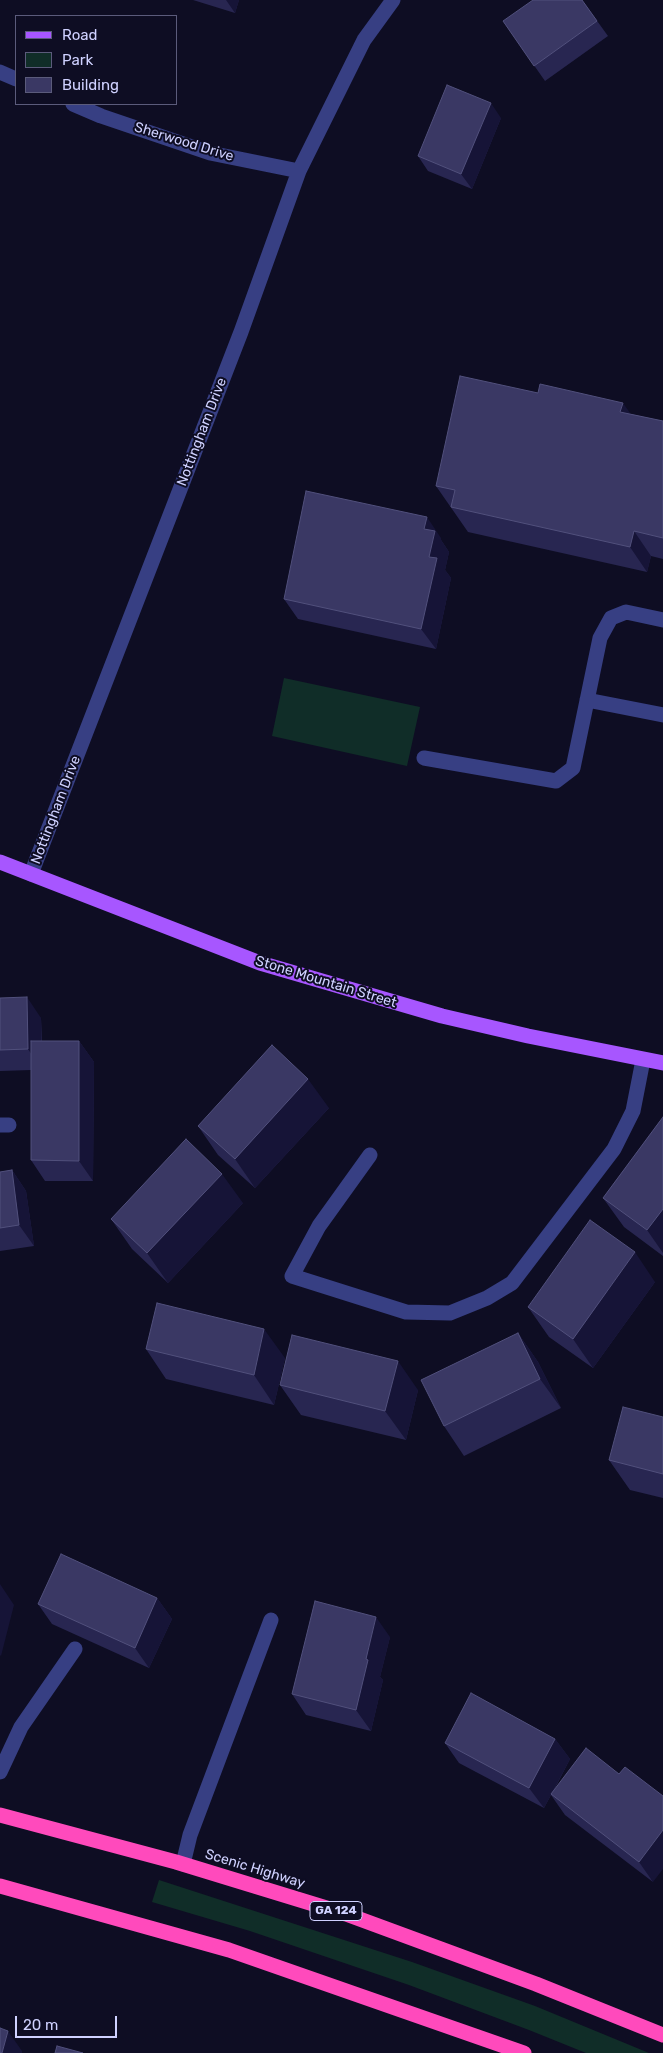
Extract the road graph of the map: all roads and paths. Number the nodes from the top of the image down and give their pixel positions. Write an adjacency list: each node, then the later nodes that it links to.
1 (393, 0): 5 (street, Nottingham Drive)
2 (0, 72): 3 (street)
3 (15, 79)
4 (75, 105): 5 (street, Sherwood Drive)
5 (299, 171): 11 (street, Nottingham Drive)
6 (663, 620): 7 (street)
7 (587, 700): 8 (street); 9 (street)
8 (663, 715)
9 (424, 758)
10 (0, 862): 11 (main road, Stone Mountain Street)
11 (31, 874): 12 (main road, Stone Mountain Street)
12 (643, 1060): 13 (main road, Stone Mountain Street); 14 (street)
13 (663, 1063)
14 (370, 1155)
15 (271, 1620): 19 (street)
16 (75, 1649): 17 (street)
17 (0, 1772)
18 (0, 1815): 19 (highway, Scenic Highway / GA 124)
19 (183, 1864): 21 (highway, Scenic Highway / GA 124)
20 (0, 1886): 22 (highway)
21 (663, 2035)
22 (524, 2053)

